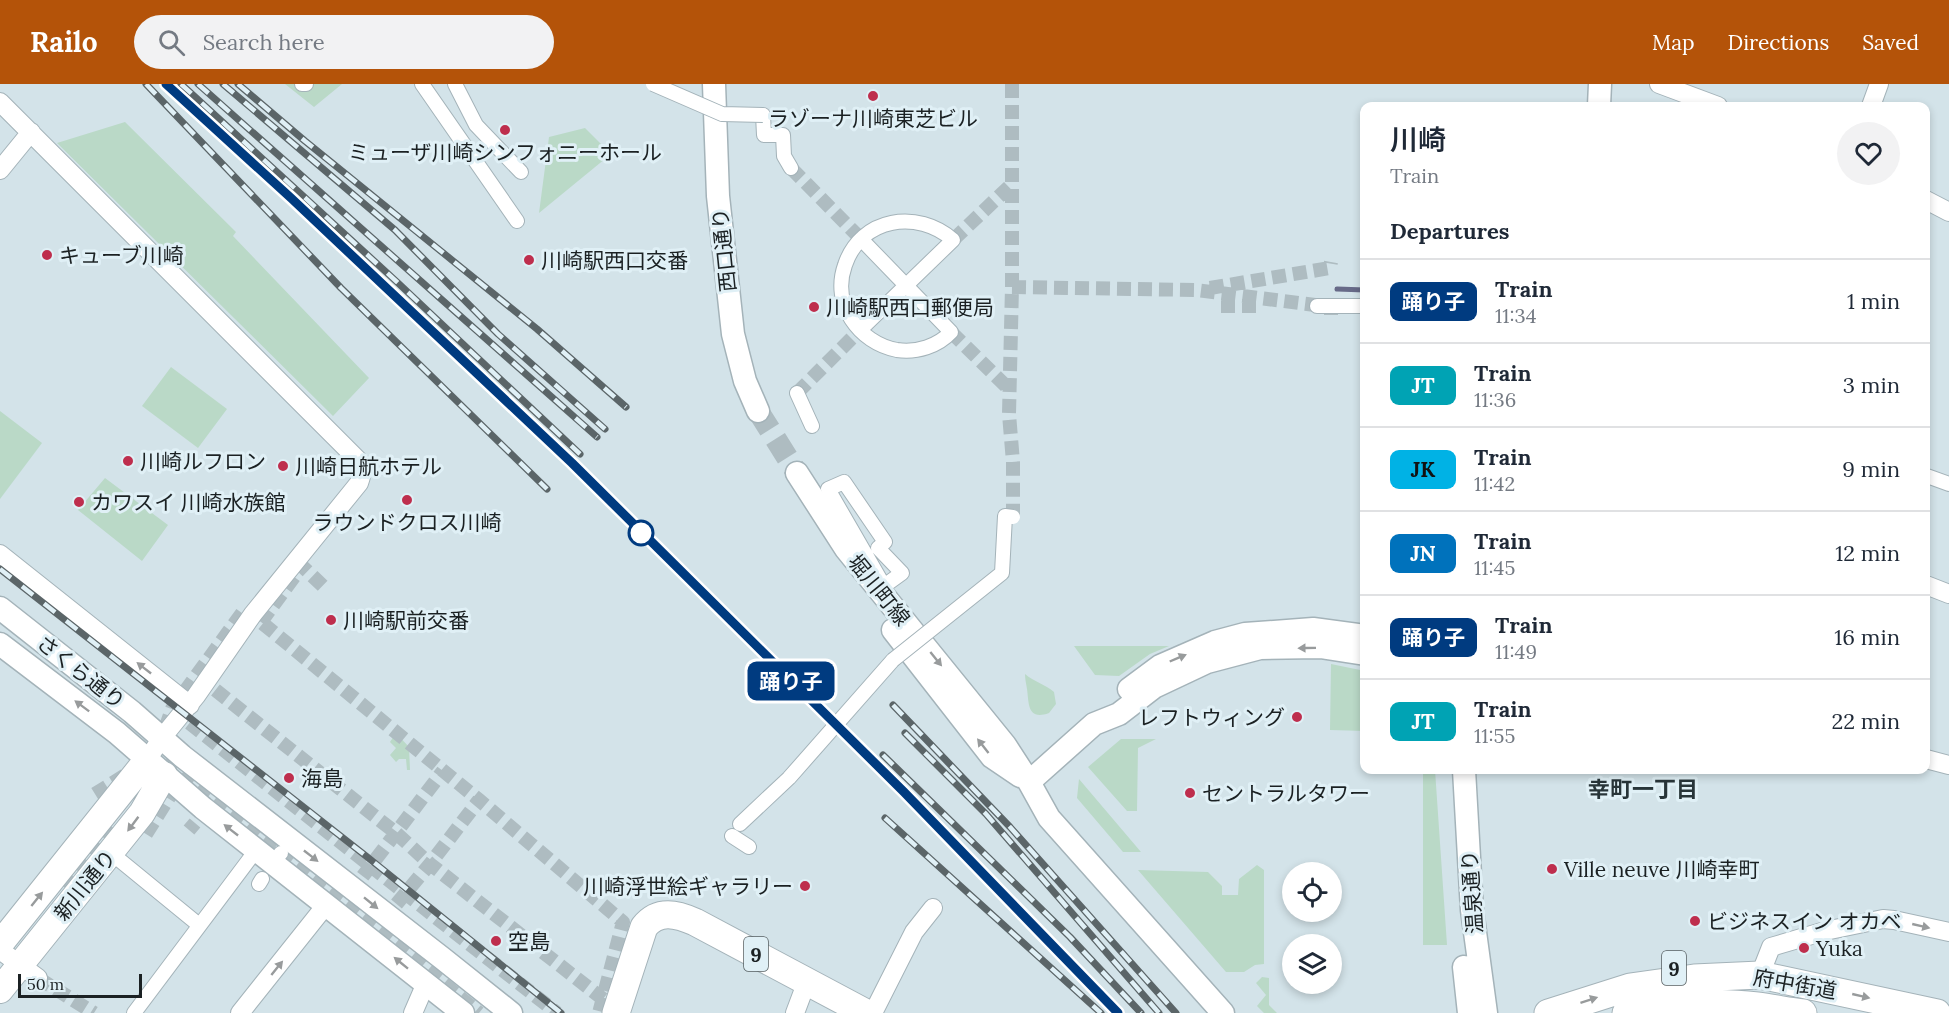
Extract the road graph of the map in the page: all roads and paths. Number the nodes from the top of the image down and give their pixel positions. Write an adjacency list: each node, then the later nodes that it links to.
1 (422, 84): 18 (street)
2 (455, 84): 15 (street)
3 (653, 84): 13 (street, bridge)
4 (714, 84): 25 (street, 西口通り)
5 (1600, 84): 10 (street)
6 (1659, 84): 8 (street)
7 (1879, 84): 11 (street)
8 (1697, 96)
9 (0, 102): 12 (street)
10 (1599, 102)
11 (1872, 102)
12 (31, 132): 14 (street); 39 (street)
13 (791, 168)
14 (0, 171)
15 (521, 172)
16 (1930, 202): 17 (street)
17 (1949, 212)
18 (517, 221)
19 (861, 239): 20 (street); 20 (street); 23 (street)
20 (906, 285): 23 (street); 23 (street)
21 (1317, 306): 22 (street)
22 (1360, 306)
23 (860, 330)
24 (796, 393): 26 (street)
25 (758, 411)
26 (813, 426)
27 (797, 473): 48 (street, 堀川町線)
28 (1930, 477): 29 (street)
29 (1949, 484)
30 (1013, 517): 49 (street, bridge)
31 (0, 554): 39 (street, one-way to 31)
32 (884, 586): 32 (street)
33 (1930, 587): 34 (street)
34 (1949, 594)
35 (0, 608): 41 (street, さくら通り)
36 (1360, 635): 40 (street, one-way to 36)
37 (0, 644): 45 (street, さくら通り, one-way to 37)
38 (1360, 653): 40 (street, one-way to 40)
39 (190, 705): 41 (street)
40 (1094, 724): 48 (street)
41 (161, 739): 42 (street, さくら通り); 45 (street)
42 (182, 756): 45 (street); 70 (street, さくら通り, one-way to 70)
43 (1930, 760): 44 (street)
44 (1949, 765)
45 (155, 768): 52 (street, さくら通り, one-way to 45); 53 (main road, 新川通り, one-way to 53); 58 (main road, 新川通り, one-way to 45)
46 (1451, 774): 76 (street, 温泉通り)
47 (1464, 774): 77 (street, 温泉通り)
48 (1029, 782): 75 (street, 堀川町線)
49 (740, 824)
50 (732, 836): 51 (street)
51 (749, 848)
52 (256, 849): 54 (street, さくら通り); 56 (street)
53 (111, 853): 56 (street); 59 (main road, 新川通り)
54 (326, 905): 62 (street, さくら通り, one-way to 54); 67 (street, one-way to 54)
55 (933, 908): 74 (street)
56 (199, 925): 66 (street)
57 (1949, 932): 60 (street, one-way to 57)
58 (0, 944)
59 (20, 964): 63 (main road, 新川通り)
60 (1760, 975): 64 (main road, 府中街道 / 9); 79 (main road, 府中街道 / 9, one-way to 79)
61 (807, 981): 71 (main road, 9); 72 (street); 73 (main road, 9)
62 (426, 983): 68 (street); 69 (street, さくら通り)
63 (0, 990)
64 (1642, 1005): 65 (main road, 府中街道 / 9); 78 (main road, 府中街道 / 9, one-way to 64)
65 (1783, 1012)
66 (134, 1013)
67 (240, 1013)
68 (413, 1013)
69 (463, 1013)
70 (511, 1013)
71 (616, 1013)
72 (795, 1013)
73 (866, 1013)
74 (873, 1013)
75 (1223, 1013)
76 (1469, 1013)
77 (1486, 1013)
78 (1548, 1013)
79 (1937, 1013)

